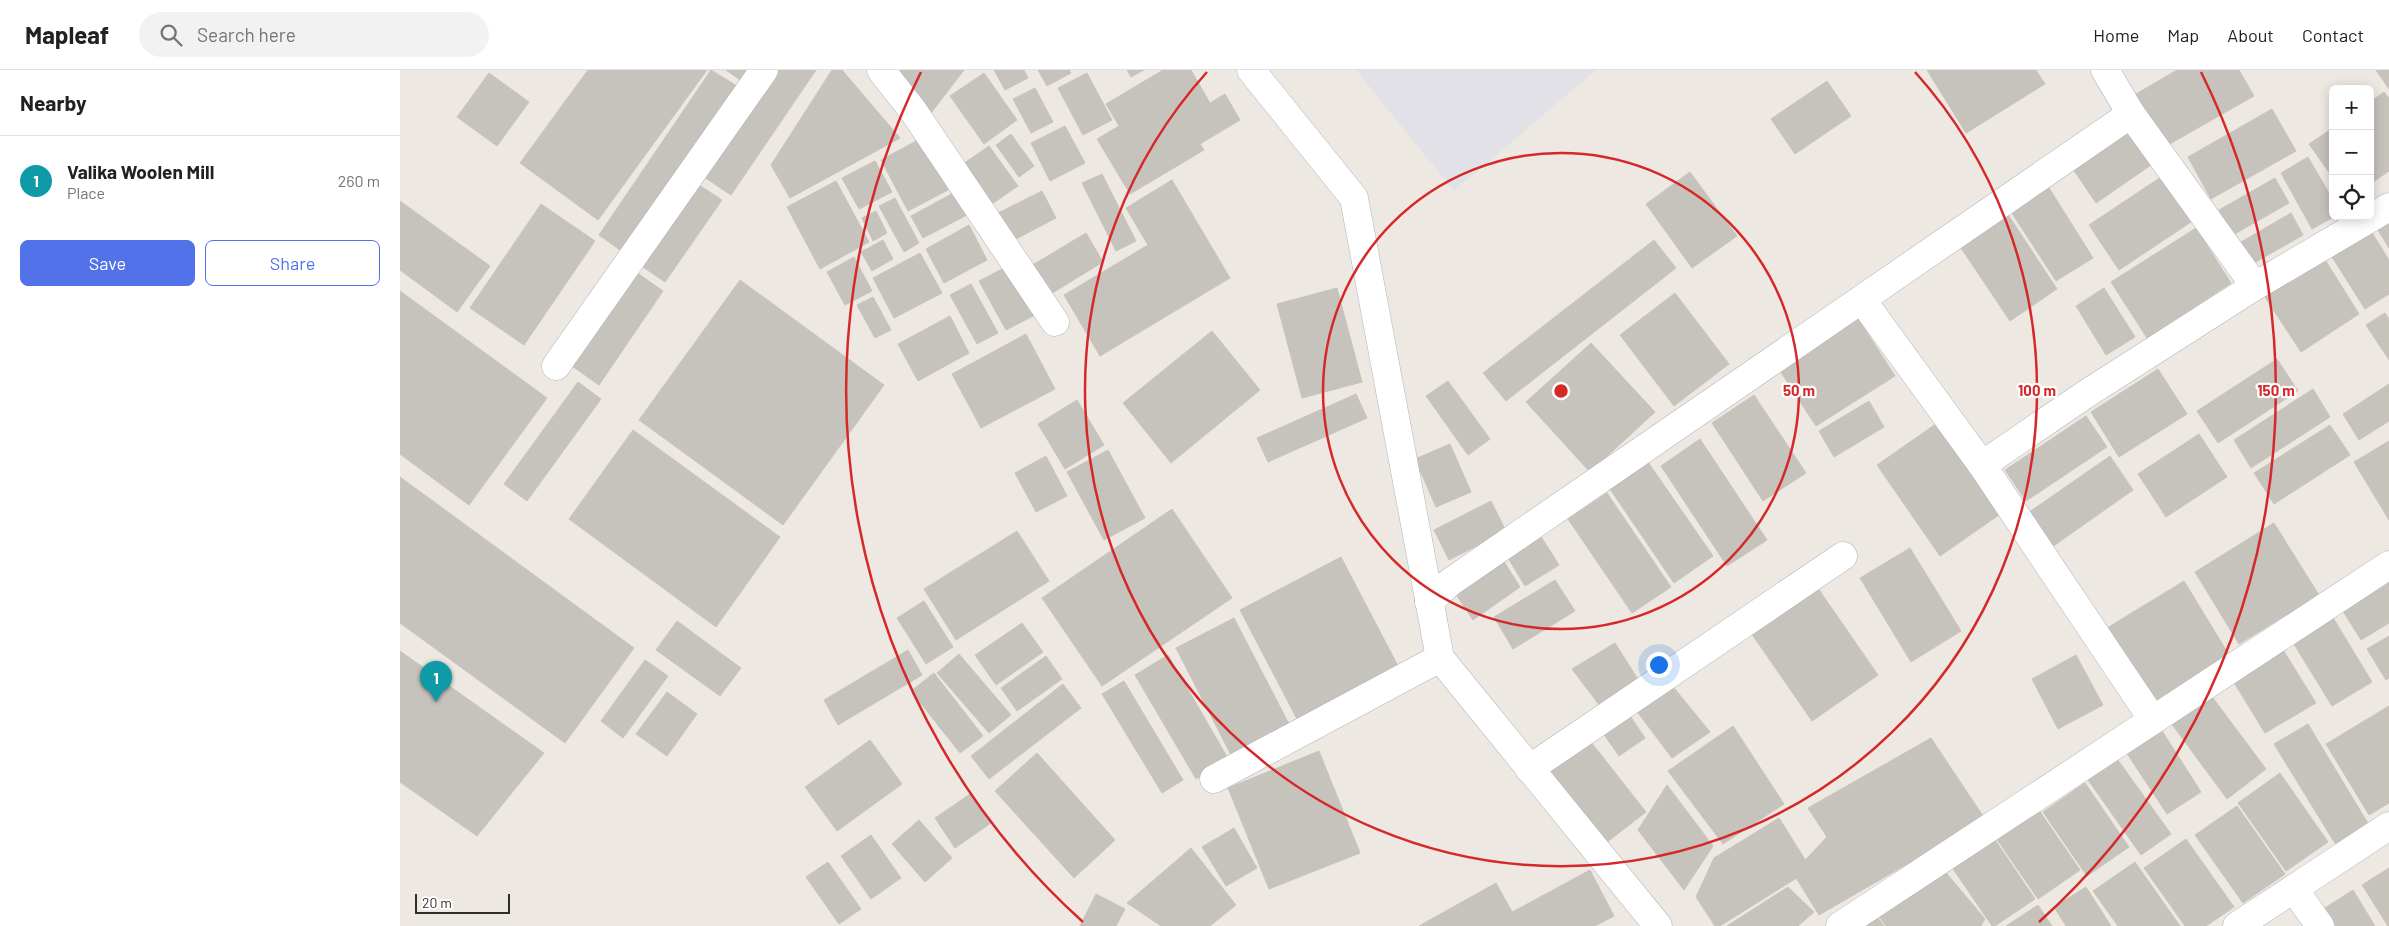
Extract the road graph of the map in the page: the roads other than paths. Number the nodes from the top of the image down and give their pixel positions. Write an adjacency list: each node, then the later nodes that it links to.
1 (764, 70): 10 (street)
2 (881, 70): 9 (street)
3 (1251, 70): 14 (street)
4 (2105, 70): 5 (street)
5 (2131, 114): 7 (street); 8 (street)
6 (2389, 207): 7 (street)
7 (2255, 286): 11 (street)
8 (1862, 300): 11 (street); 14 (street)
9 (1056, 322)
10 (556, 366)
11 (1982, 464): 16 (street)
12 (1843, 556): 17 (street)
13 (2389, 565): 16 (street)
14 (1429, 602): 15 (street)
15 (1440, 658): 17 (street); 18 (street)
16 (2153, 720): 22 (street)
17 (1529, 769): 21 (street)
18 (1214, 779)
19 (2389, 826): 20 (street)
20 (2294, 889): 23 (street); 24 (street)
21 (1658, 926)
22 (1840, 926)
23 (2237, 926)
24 (2320, 926)

